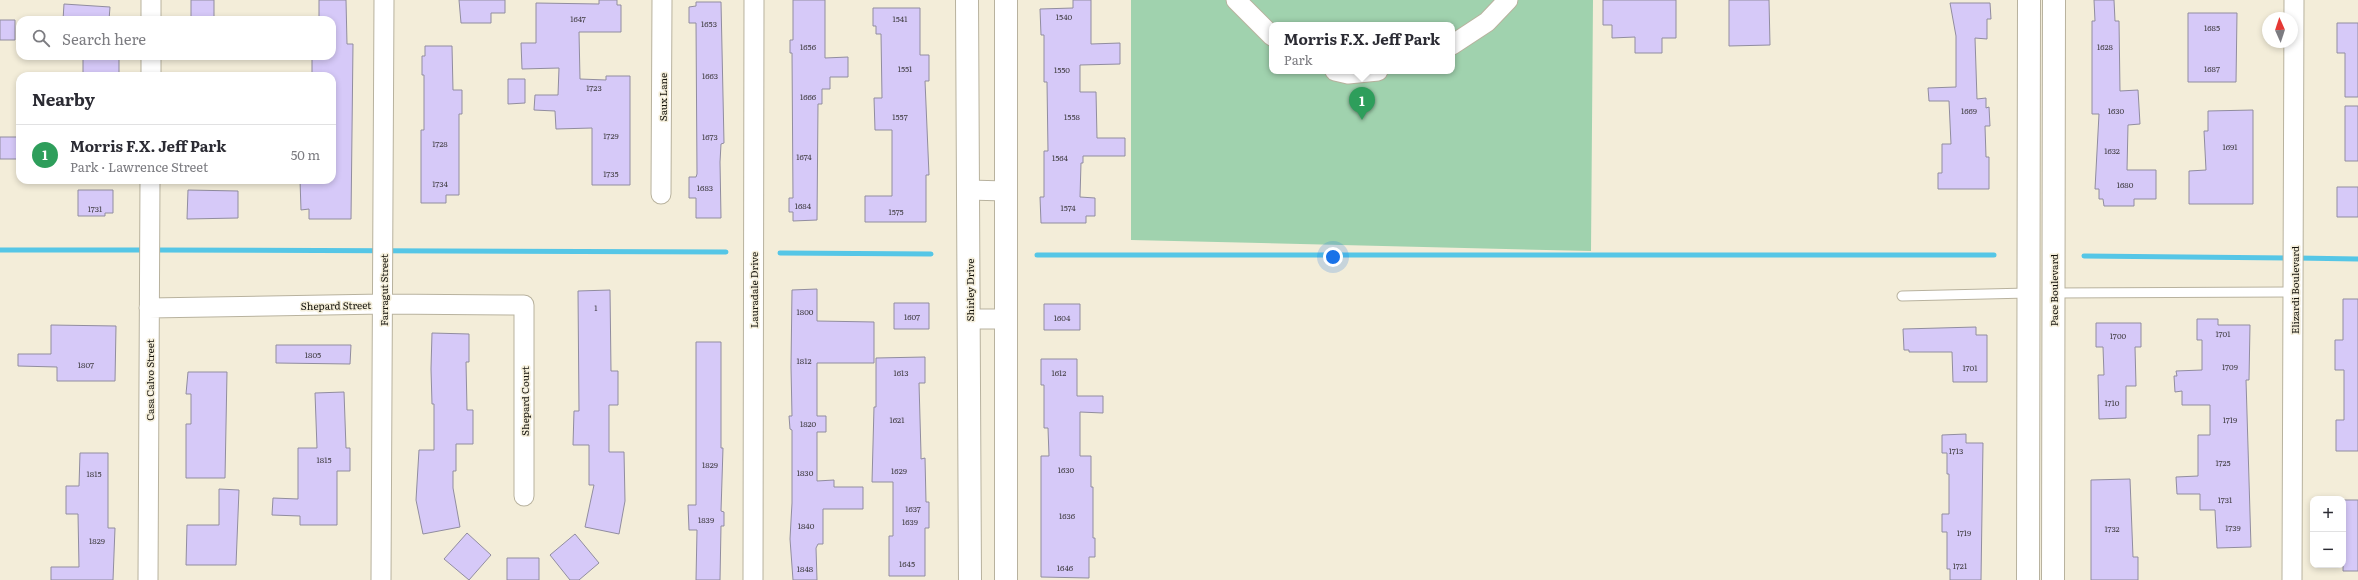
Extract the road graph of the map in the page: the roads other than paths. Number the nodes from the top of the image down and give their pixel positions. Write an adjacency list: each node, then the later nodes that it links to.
1 (151, 0): 12 (street)
2 (384, 0): 25 (street, Farragut Street)
3 (662, 0): 20 (street, Saux Lane)
4 (754, 0): 35 (street, Lauradale Drive)
5 (967, 0): 18 (street, Shirley Drive)
6 (1006, 0): 19 (street)
7 (1236, 0): 13 (street)
8 (1508, 0): 14 (street)
9 (2029, 0): 22 (street)
10 (2054, 0): 23 (street, Pace Boulevard)
11 (2294, 0): 21 (street, Elizardi Boulevard)
12 (151, 16)
13 (1269, 33)
14 (1455, 43)
15 (151, 60): 16 (street)
16 (151, 72)
17 (150, 184): 27 (street, Casa Calvo Street)
18 (968, 190): 19 (street); 28 (street, Shirley Drive)
19 (1006, 191): 29 (street)
20 (661, 194)
21 (2294, 286): 23 (lane); 38 (street, Elizardi Boulevard)
22 (2028, 293): 23 (street); 24 (lane); 31 (street)
23 (2052, 293): 32 (street, Pace Boulevard)
24 (1902, 296)
25 (383, 304): 26 (street, Shepard Street); 27 (street, Shepard Street); 34 (street, Farragut Street)
26 (524, 305): 30 (street, Shepard Court)
27 (149, 308): 33 (street, Casa Calvo Street)
28 (969, 319): 29 (street); 36 (street, Shirley Drive)
29 (1006, 319): 37 (street)
30 (524, 496)
31 (2028, 570): 32 (street)
32 (2053, 571)
33 (148, 580)
34 (381, 580)
35 (753, 580)
36 (970, 580)
37 (1006, 580)
38 (2292, 580)

